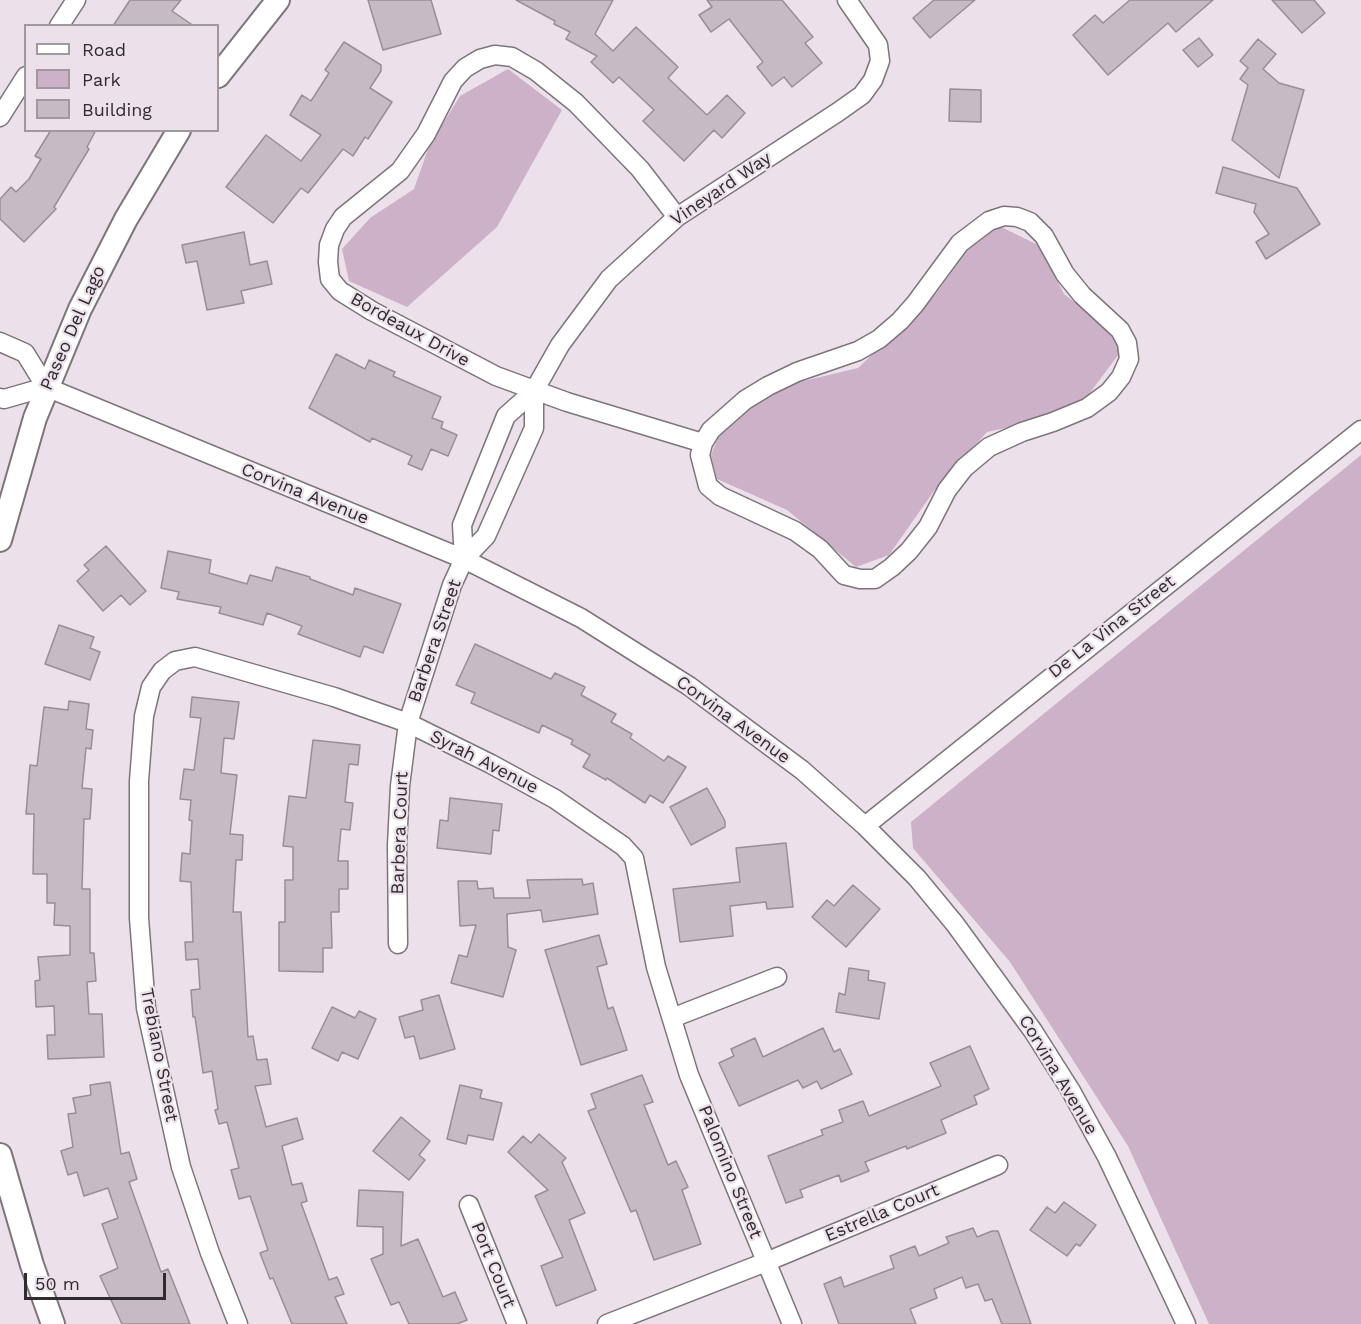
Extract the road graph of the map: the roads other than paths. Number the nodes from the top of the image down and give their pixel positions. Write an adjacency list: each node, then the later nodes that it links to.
1 (76, 0): 4 (street)
2 (278, 0): 5 (street)
3 (847, 0): 9 (street, Vineyard Way)
4 (60, 24)
5 (219, 75)
6 (24, 79): 7 (street)
7 (0, 117)
8 (178, 132): 11 (street, Paseo Del Lago)
9 (677, 216): 12 (street, Vineyard Way); 12 (street, Bordeaux Drive)
10 (0, 342): 11 (street)
11 (46, 387): 13 (street); 16 (street, Paseo Del Lago); 17 (street, Corvina Avenue)
12 (534, 391): 15 (street, Bordeaux Drive); 17 (street, Vineyard Way); 17 (street, Vineyard Way)
13 (0, 398)
14 (1361, 430): 20 (street, De La Vina Street)
15 (703, 442): 15 (street)
16 (0, 540)
17 (464, 559): 19 (street, Barbera Street); 20 (street, Corvina Avenue)
18 (162, 671): 19 (street, Syrah Avenue); 29 (street, Trebiano Street)
19 (408, 723): 21 (street, Barbera Court); 23 (street, Syrah Avenue)
20 (865, 826): 33 (street, Corvina Avenue)
21 (398, 944)
22 (777, 977): 23 (street)
23 (672, 1018): 27 (street, Palomino Street)
24 (0, 1155): 28 (street)
25 (998, 1165): 27 (street, Estrella Court)
26 (469, 1205): 30 (street, Port Court)
27 (766, 1262): 31 (street, Estrella Court); 32 (street, Palomino Street)
28 (53, 1324)
29 (238, 1324)
30 (517, 1324)
31 (606, 1324)
32 (792, 1324)
33 (1186, 1324)

